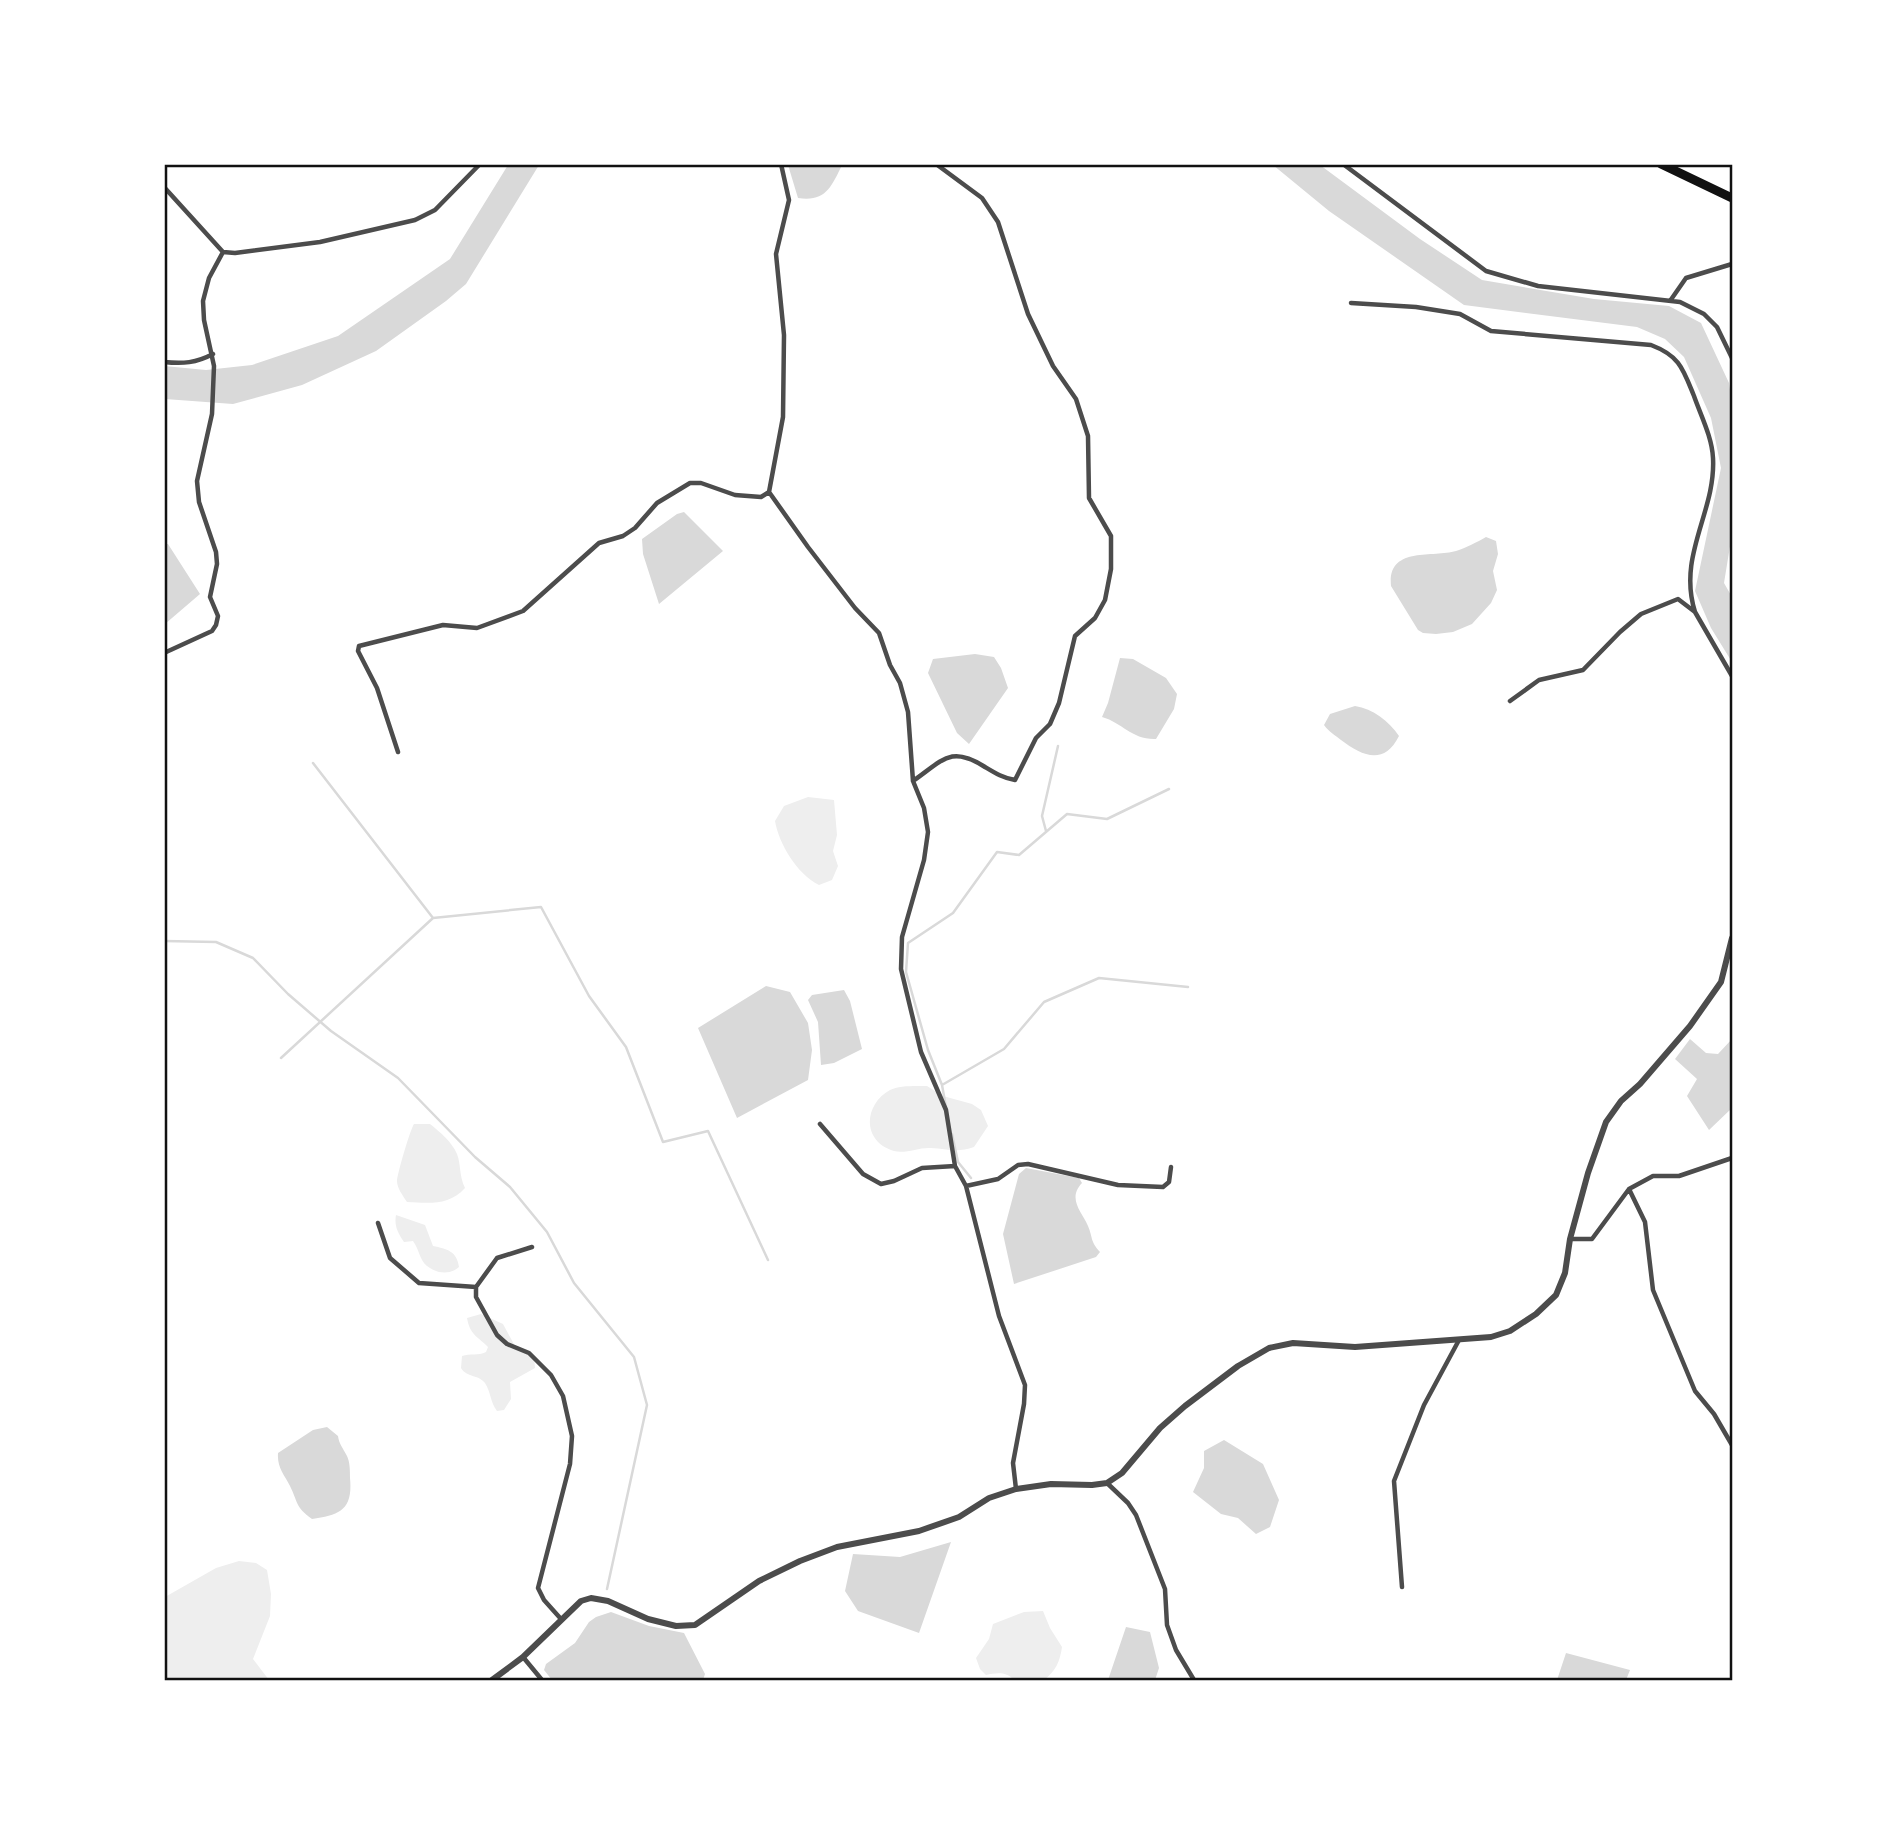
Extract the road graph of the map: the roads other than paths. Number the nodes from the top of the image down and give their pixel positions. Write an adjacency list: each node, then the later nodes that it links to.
1 (480, 164): 8 (street)
2 (781, 164): 15 (street)
3 (936, 164): 21 (street)
4 (1343, 164): 10 (street)
5 (1661, 164): 7 (highway)
6 (164, 187): 8 (street)
7 (1732, 198)
8 (223, 252): 12 (street)
9 (1732, 264): 10 (street)
10 (1670, 301): 13 (street)
11 (1351, 303): 16 (street)
12 (212, 354): 14 (street); 17 (street)
13 (1732, 358)
14 (164, 362)
15 (769, 492): 20 (street); 21 (street)
16 (1695, 612): 18 (street); 19 (street)
17 (164, 653)
18 (1732, 676)
19 (1510, 702)
20 (398, 752)
21 (913, 781): 25 (street)
22 (1732, 938): 30 (street)
23 (820, 1124): 25 (street)
24 (1732, 1158): 28 (street)
25 (955, 1166): 27 (street)
26 (1171, 1167): 27 (street)
27 (966, 1186): 36 (street)
28 (1629, 1189): 30 (street); 34 (street)
29 (378, 1223): 32 (street)
30 (1570, 1239): 33 (street)
31 (532, 1247): 32 (street)
32 (476, 1287): 38 (street)
33 (1459, 1340): 35 (street); 37 (street)
34 (1732, 1445)
35 (1107, 1483): 36 (street); 42 (street)
36 (1016, 1489): 38 (street)
37 (1402, 1587)
38 (561, 1619): 39 (street)
39 (523, 1657): 40 (street); 41 (street)
40 (492, 1681)
41 (542, 1681)
42 (1194, 1681)

